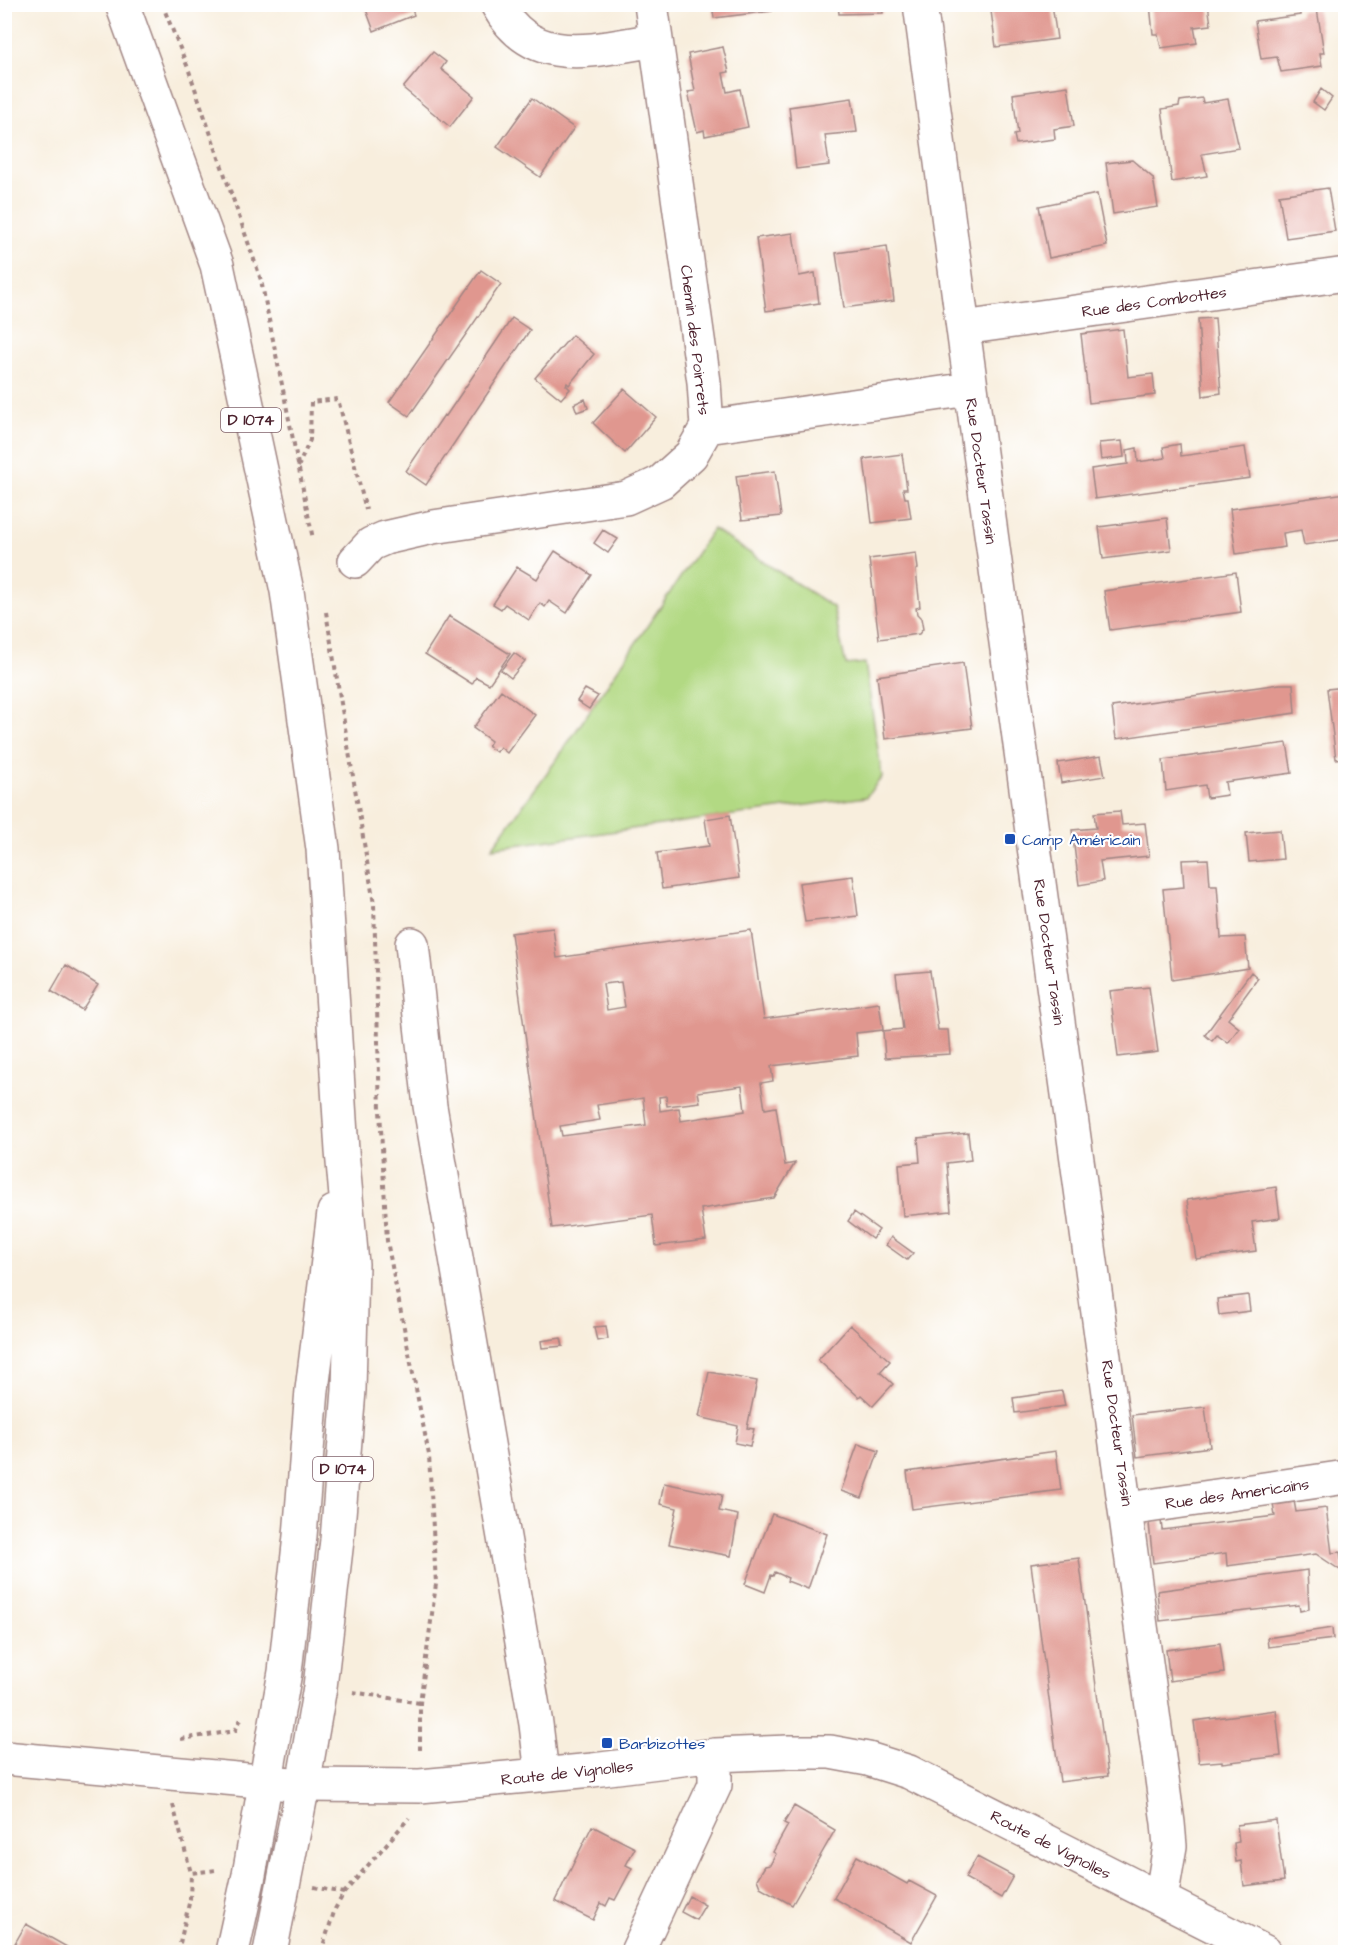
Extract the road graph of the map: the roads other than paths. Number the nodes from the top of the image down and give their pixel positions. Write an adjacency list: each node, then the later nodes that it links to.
1 (122, 4): 12 (street, D 1074)
2 (496, 4): 5 (street)
3 (651, 4): 5 (street, Chemin des Poirrets)
4 (920, 4): 7 (street, Rue Docteur Tassin)
5 (656, 40): 9 (street, Chemin des Poirrets)
6 (1346, 274): 7 (street, Rue des Combottes)
7 (963, 328): 8 (street, Rue Docteur Tassin)
8 (970, 389): 9 (street); 14 (street, Rue Docteur Tassin)
9 (707, 427): 10 (street, Chemin des Poirrets)
10 (363, 553)
11 (412, 944): 17 (street)
12 (342, 1151): 18 (street, D 1074); 19 (street, D 1074)
13 (1346, 1478): 14 (street, Rue des Americains)
14 (1128, 1509): 20 (street, Rue Docteur Tassin)
15 (715, 1755): 17 (street, Route de Vignolles); 20 (street, Route de Vignolles); 23 (street)
16 (4, 1758): 18 (street, Route de Vignolles)
17 (542, 1774): 19 (street, Route de Vignolles)
18 (266, 1783): 19 (street, Route de Vignolles); 21 (street, D 1074)
19 (303, 1785): 22 (street, D 1074)
20 (1161, 1899): 24 (street, Route de Vignolles)
21 (232, 1953)
22 (270, 1953)
23 (637, 1953)
24 (1265, 1953)

